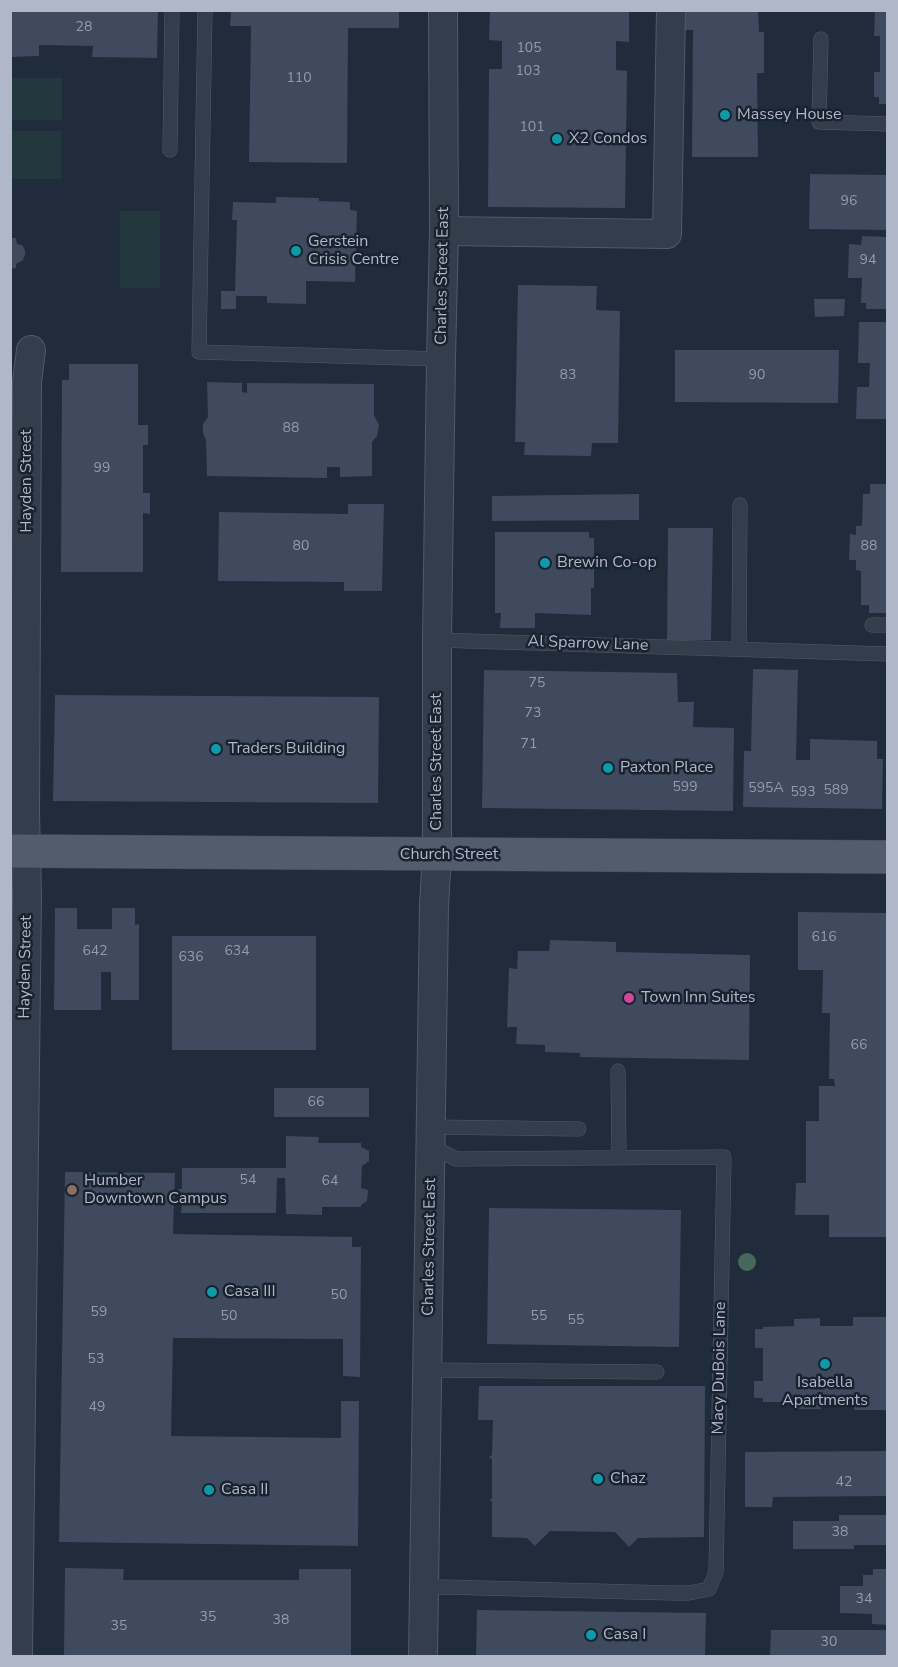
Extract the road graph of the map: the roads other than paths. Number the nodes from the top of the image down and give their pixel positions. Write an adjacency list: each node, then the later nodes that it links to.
1 (172, 10): 7 (lane)
2 (205, 10): 10 (lane)
3 (444, 10): 8 (street, Charles Street East)
4 (671, 10): 8 (street)
5 (822, 39): 6 (lane)
6 (888, 123)
7 (170, 150)
8 (444, 231): 10 (street, Charles Street East)
9 (31, 350): 12 (street, Hayden Street)
10 (441, 359): 15 (street, Charles Street East)
11 (740, 505): 16 (lane)
12 (19, 543): 18 (street, Hayden Street)
13 (872, 625): 14 (lane)
14 (888, 625)
15 (437, 640): 16 (lane, Al Sparrow Lane); 19 (street, Charles Street East)
16 (739, 649): 17 (lane, Al Sparrow Lane)
17 (888, 654)
18 (18, 851): 19 (main road, Church Street); 27 (street, Hayden Street)
19 (437, 854): 20 (main road, Church Street); 23 (street, Charles Street East)
20 (888, 857)
21 (618, 1071): 24 (lane)
22 (579, 1129): 23 (lane)
23 (432, 1137): 24 (lane, Macy DuBois Lane); 25 (street, Charles Street East)
24 (619, 1157): 28 (lane, Macy DuBois Lane)
25 (428, 1370): 26 (lane); 28 (street, Charles Street East)
26 (657, 1372)
27 (15, 1476): 29 (street, Hayden Street)
28 (424, 1588): 30 (street, Charles Street East)
29 (18, 1656)
30 (423, 1656)

